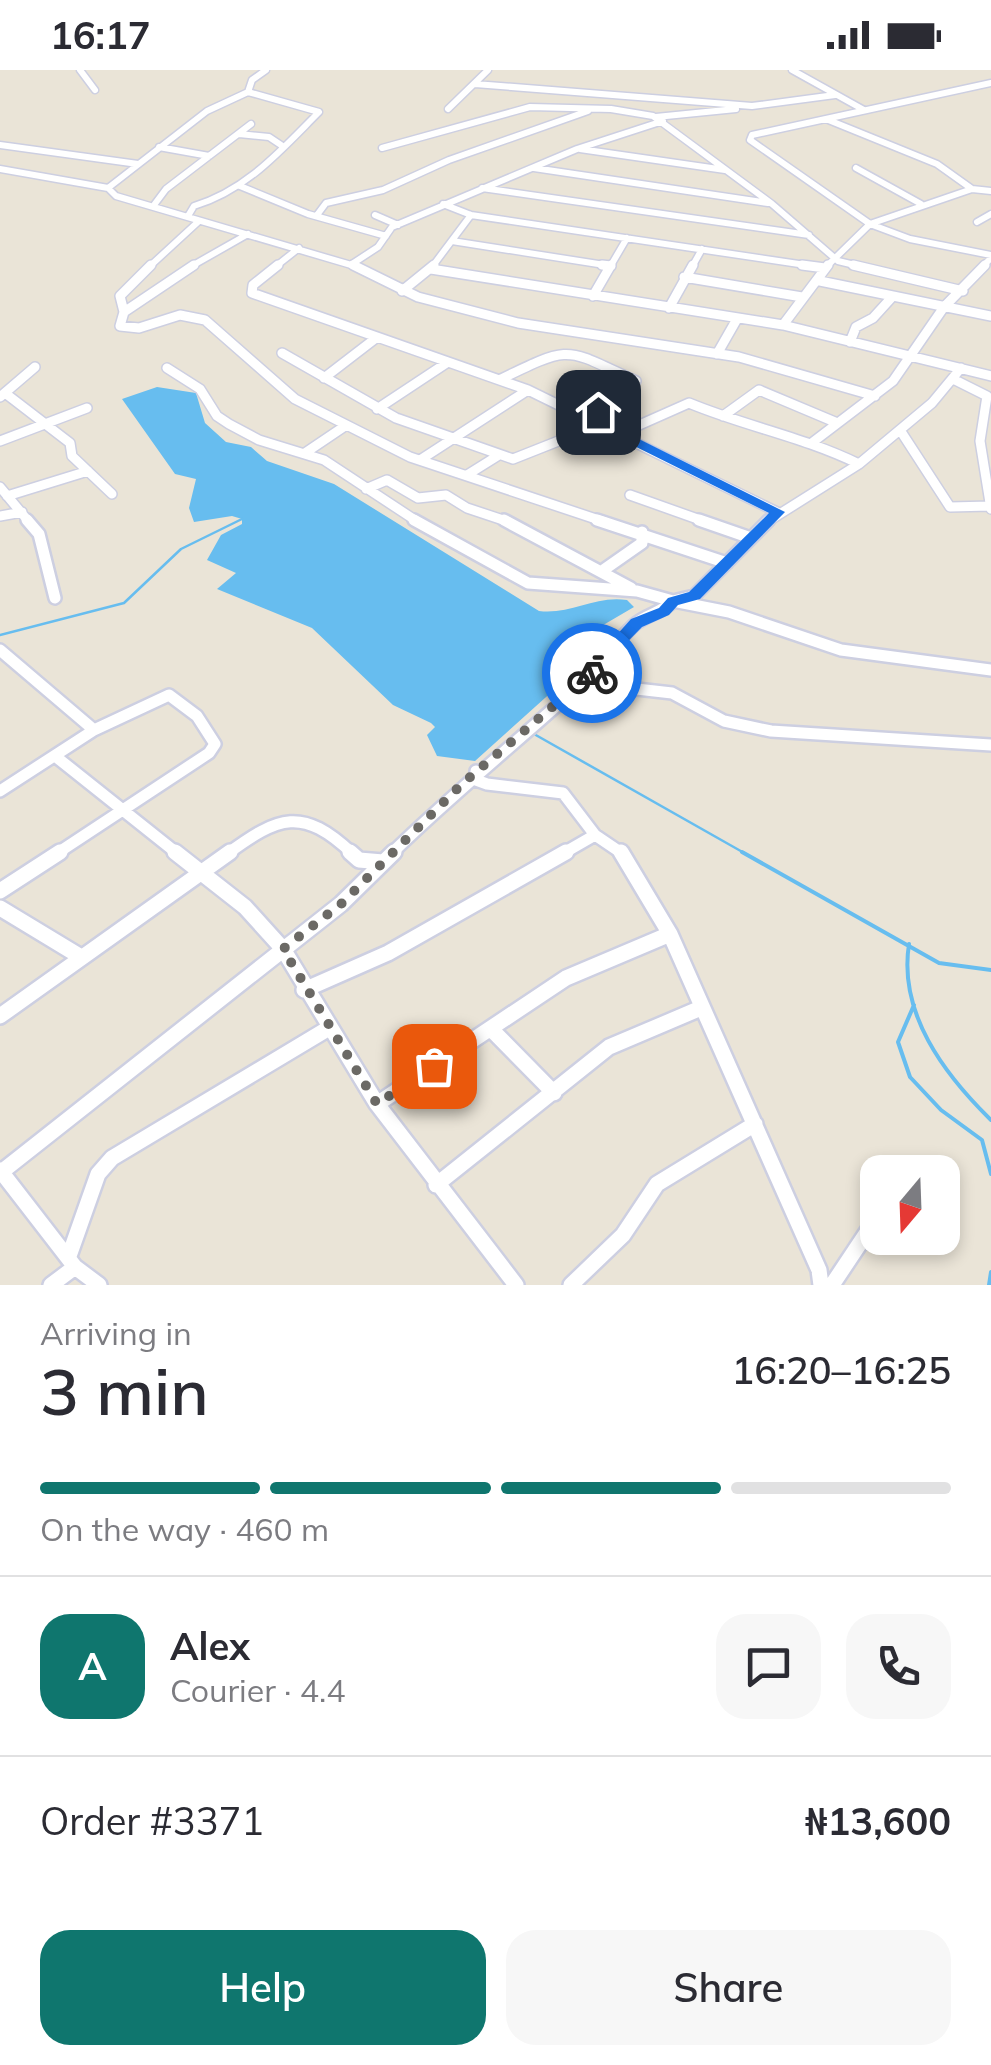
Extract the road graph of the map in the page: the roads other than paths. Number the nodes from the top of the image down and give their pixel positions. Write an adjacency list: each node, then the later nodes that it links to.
1 (80, 70): 7 (street)
2 (266, 70): 8 (street)
3 (488, 70): 6 (street)
4 (792, 70): 9 (street)
5 (991, 83): 14 (street)
6 (475, 84): 10 (street); 13 (street)
7 (95, 90)
8 (248, 92): 20 (street); 21 (street)
9 (835, 95): 11 (street); 14 (street)
10 (625, 96): 11 (street); 15 (street)
11 (752, 106): 15 (street)
12 (596, 108): 15 (street); 22 (street); 40 (street)
13 (448, 110)
14 (864, 110): 16 (street)
15 (656, 118): 23 (street); 29 (street)
16 (826, 118): 33 (street); 46 (street)
17 (251, 124): 18 (street)
18 (239, 134): 20 (street); 24 (street)
19 (0, 145): 25 (street)
20 (281, 145): 30 (street)
21 (160, 147): 24 (street); 25 (street)
22 (382, 148)
23 (577, 149): 26 (street); 29 (street)
24 (209, 156): 35 (street)
25 (138, 164): 31 (street)
26 (533, 168): 32 (street); 37 (street)
27 (856, 168): 38 (street)
28 (1, 170): 31 (street)
29 (724, 170): 37 (street)
30 (247, 184): 40 (street); 43 (street)
31 (108, 188): 35 (street)
32 (480, 188): 36 (street); 50 (street)
33 (972, 188): 34 (street); 38 (street)
34 (991, 191)
35 (154, 204): 43 (street)
36 (443, 204): 42 (street); 47 (street)
37 (772, 204): 50 (street)
38 (921, 204): 46 (street)
39 (991, 214): 45 (street)
40 (316, 215): 48 (street)
41 (375, 215): 47 (street)
42 (471, 215): 52 (street); 53 (street)
43 (188, 216): 44 (street)
44 (199, 222): 49 (street); 71 (street)
45 (976, 222)
46 (870, 224): 56 (street); 57 (street)
47 (395, 226): 48 (street); 51 (street)
48 (372, 230): 51 (street)
49 (248, 234): 54 (street); 71 (street)
50 (809, 235): 57 (street)
51 (386, 236): 58 (street)
52 (627, 238): 55 (street); 59 (street)
53 (452, 241): 59 (street); 61 (street)
54 (299, 248): 58 (street); 75 (street)
55 (702, 249): 60 (street); 62 (street)
56 (991, 256): 65 (street)
57 (838, 261): 60 (street); 65 (street)
58 (352, 264): 64 (street)
59 (611, 266): 66 (street)
60 (825, 268): 63 (street)
61 (431, 269): 64 (street); 66 (street)
62 (684, 277): 68 (street); 70 (street)
63 (820, 281): 67 (street); 68 (street)
64 (402, 291): 78 (street)
65 (963, 291): 69 (street)
66 (593, 296): 70 (street)
67 (893, 296): 69 (street); 76 (street)
68 (802, 297): 74 (street)
69 (944, 307): 72 (street); 79 (street)
70 (669, 308): 73 (street)
71 (124, 312): 97 (street)
72 (991, 316)
73 (738, 319): 74 (street); 78 (street)
74 (783, 325): 76 (street)
75 (376, 338): 80 (street); 85 (street)
76 (850, 342): 79 (street)
77 (282, 352): 85 (street)
78 (717, 354): 90 (street)
79 (913, 357): 83 (street); 90 (street)
80 (448, 362): 86 (street); 92 (street)
81 (35, 367): 89 (street)
82 (167, 368): 103 (street)
83 (961, 368): 84 (street); 87 (street)
84 (991, 376)
85 (324, 378): 92 (street)
86 (501, 379): 88 (street); 94 (street)
87 (952, 379): 98 (street); 113 (street)
88 (528, 390): 94 (street); 100 (street)
89 (2, 396): 96 (street)
90 (874, 396): 95 (street)
91 (87, 408): 96 (street)
92 (377, 409): 100 (street)
93 (723, 416): 95 (street); 99 (street); 102 (street)
94 (591, 420): 99 (street); 104 (street)
95 (835, 422): 102 (street)
96 (45, 424): 101 (street); 107 (street)
97 (345, 426): 103 (street); 105 (street)
98 (900, 430): 106 (street); 113 (street)
99 (619, 434): 115 (street)
100 (453, 440): 104 (street); 105 (street)
101 (0, 441)
102 (814, 442): 106 (street)
103 (304, 453): 109 (street)
104 (499, 455): 108 (street)
105 (420, 460): 108 (street)
106 (858, 464): 115 (street)
107 (88, 471): 110 (street); 111 (street)
108 (466, 476): 117 (street)
109 (366, 489): 120 (street); 121 (street)
110 (4, 492): 114 (street)
111 (112, 494)
112 (630, 495): 118 (street)
113 (990, 508)
114 (22, 512): 116 (street); 122 (street)
115 (778, 512): 118 (street)
116 (0, 516)
117 (642, 532): 119 (street); 120 (street)
118 (748, 537): 119 (street)
119 (727, 562): 123 (street)
120 (602, 571): 121 (street)
121 (637, 592): 123 (street)
122 (56, 598)
123 (673, 601): 125 (street); 126 (street)
124 (0, 650): 127 (street)
125 (991, 670)
126 (570, 694): 128 (street); 130 (street)
127 (94, 730): 129 (street); 132 (street)
128 (991, 745)
129 (54, 756): 131 (street); 132 (street)
130 (476, 771): 133 (street); 134 (street)
131 (0, 790)
132 (124, 810): 135 (street); 136 (street)
133 (595, 835): 138 (street); 141 (street)
134 (382, 862): 135 (street); 139 (street)
135 (202, 872): 139 (street); 140 (street)
136 (0, 891)
137 (0, 908): 140 (street)
138 (670, 934): 142 (street); 145 (street)
139 (283, 949): 141 (street); 149 (street)
140 (81, 957): 143 (street)
141 (304, 990): 144 (street)
142 (702, 1008): 146 (street); 148 (street)
143 (0, 1016)
144 (329, 1028): 147 (street); 152 (street)
145 (491, 1029): 146 (street); 147 (street)
146 (554, 1093): 150 (street)
147 (377, 1104): 150 (street)
148 (755, 1124): 156 (street); 157 (street)
149 (1, 1172): 152 (street)
150 (436, 1186): 155 (street)
151 (860, 1243): 158 (street)
152 (72, 1261): 153 (street); 154 (street)
153 (51, 1285)
154 (100, 1285)
155 (516, 1285)
156 (572, 1285)
157 (821, 1285)
158 (832, 1285)

